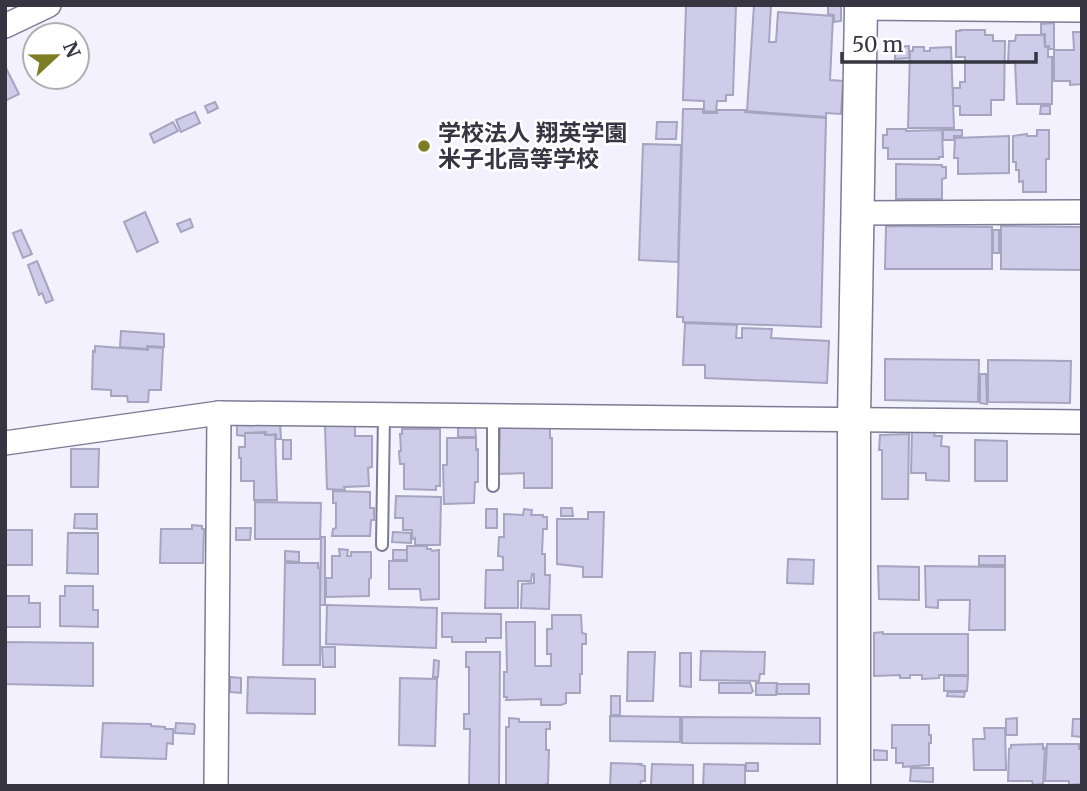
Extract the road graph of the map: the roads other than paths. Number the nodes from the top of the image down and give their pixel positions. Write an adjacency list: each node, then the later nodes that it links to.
1 (49, 5): 4 (street)
2 (861, 7): 3 (street); 6 (street)
3 (1082, 10)
4 (5, 26)
5 (1082, 212): 6 (street)
6 (856, 213): 10 (street)
7 (219, 413): 8 (street); 12 (street); 15 (street)
8 (384, 415): 9 (street); 14 (lane)
9 (493, 416): 10 (street); 13 (lane)
10 (854, 419): 11 (street); 16 (street)
11 (1082, 422)
12 (5, 443)
13 (493, 486)
14 (382, 545)
15 (216, 786)
16 (854, 786)

